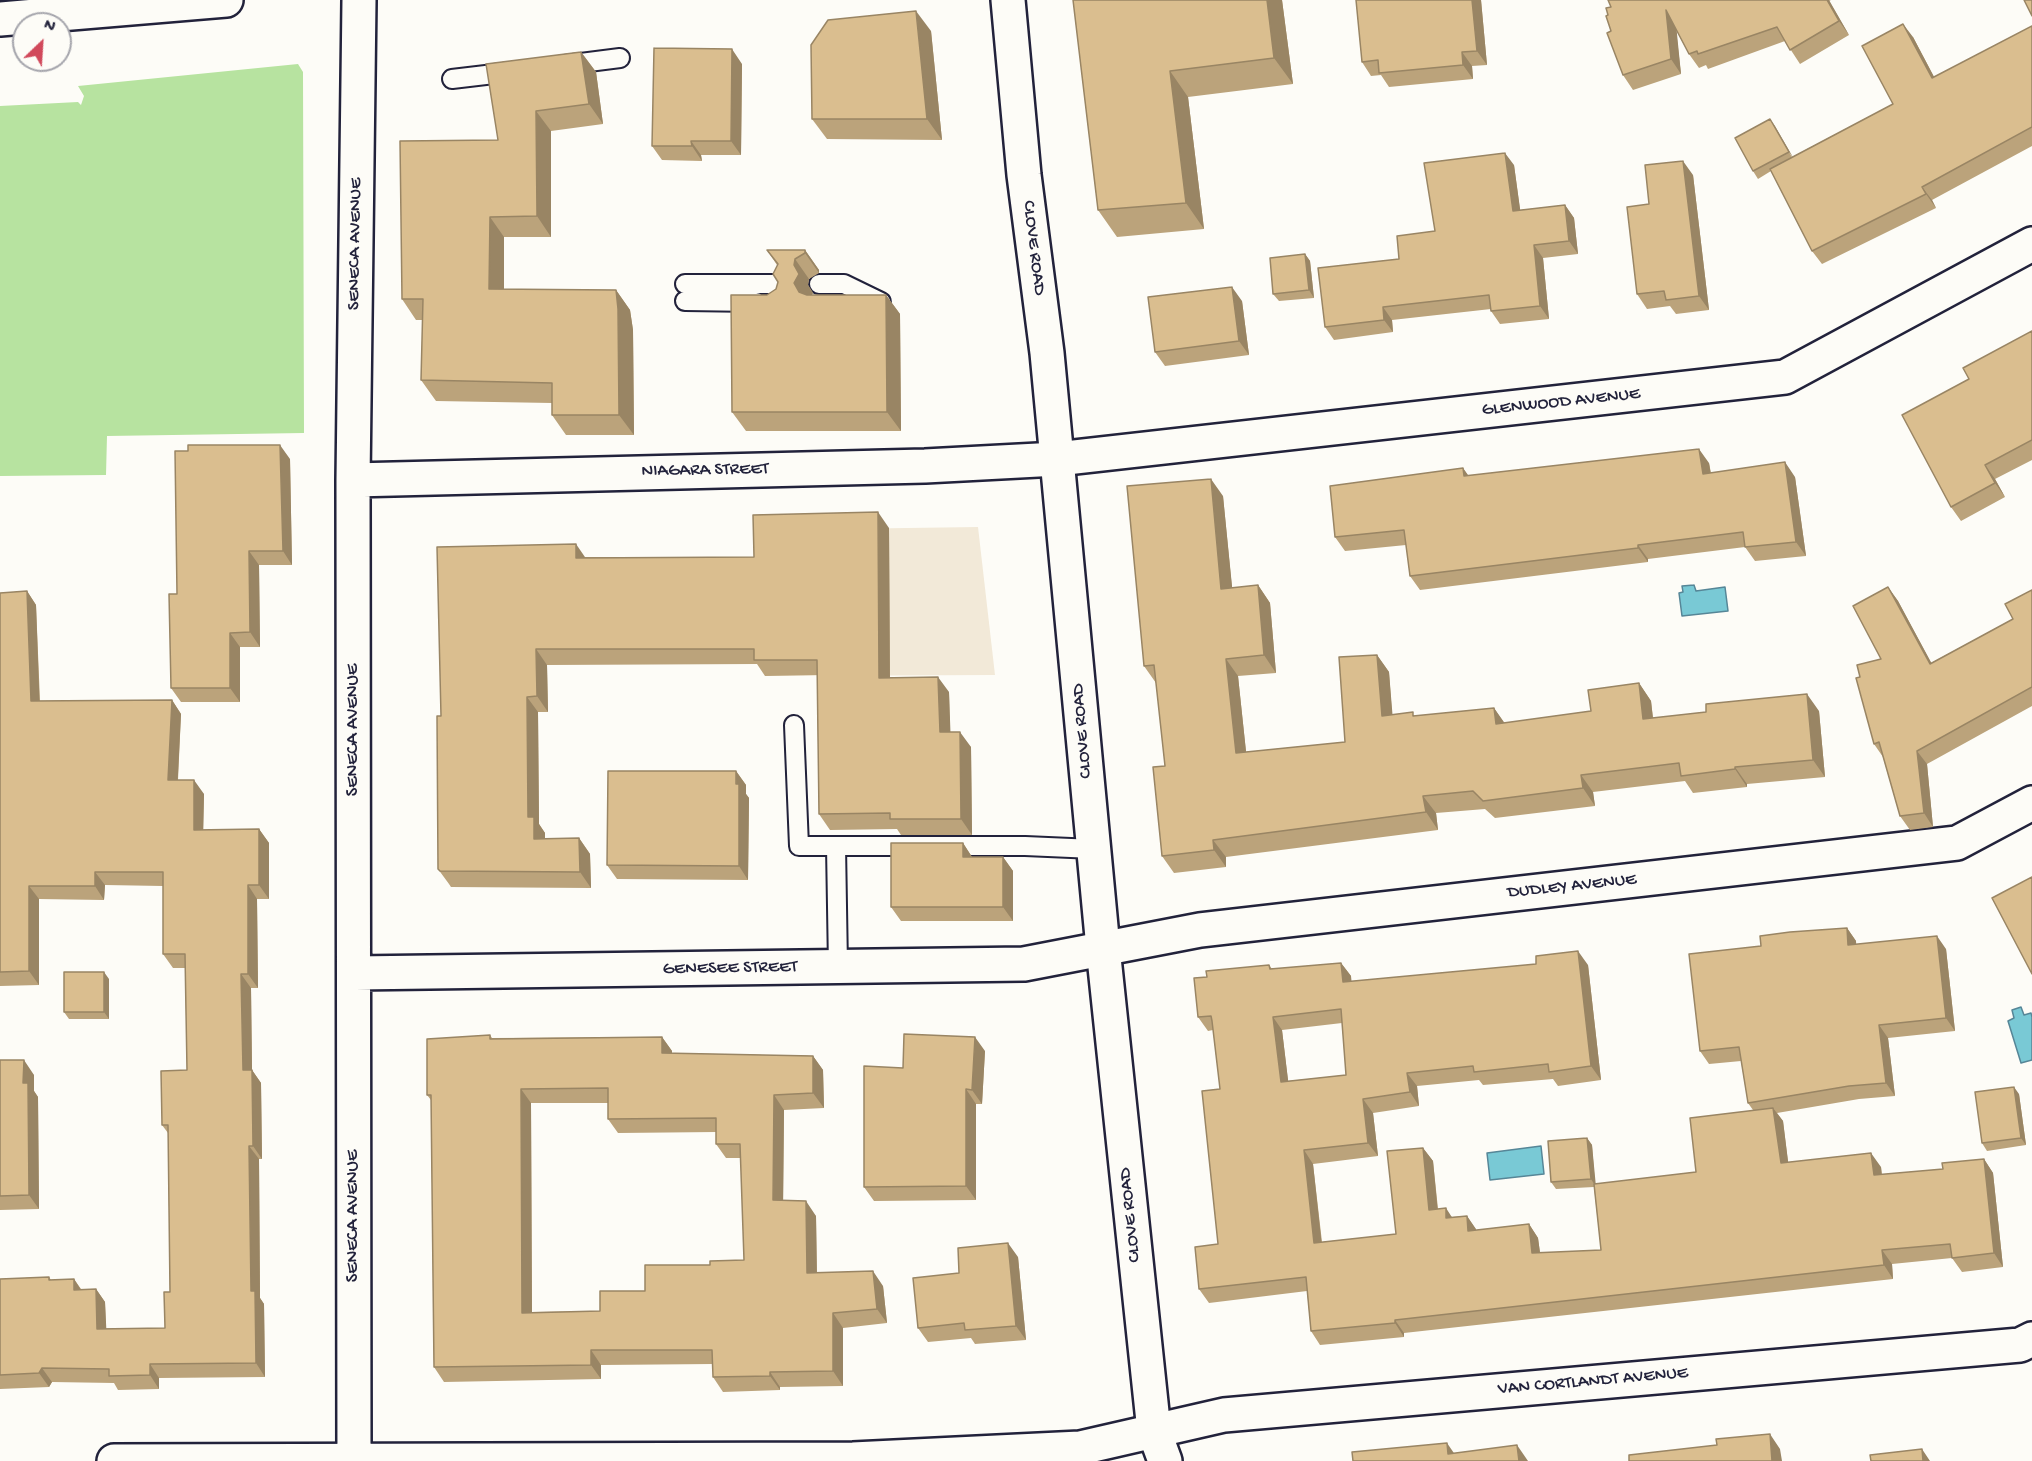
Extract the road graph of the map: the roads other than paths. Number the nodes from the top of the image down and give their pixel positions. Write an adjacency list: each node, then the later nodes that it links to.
1 (226, 0): 4 (street)
2 (359, 0): 13 (street, SENECA AVENUE)
3 (1008, 0): 12 (street, CLOVE ROAD)
4 (0, 19)
5 (620, 58): 6 (lane)
6 (452, 79)
7 (2032, 244): 12 (street, GLENWOOD AVENUE)
8 (819, 284): 11 (lane)
9 (685, 292): 10 (lane)
10 (780, 293)
11 (840, 302)
12 (1057, 459): 13 (street, NIAGARA STREET); 17 (street, CLOVE ROAD)
13 (353, 480): 20 (street, SENECA AVENUE)
14 (794, 725): 16 (lane)
15 (2032, 803): 18 (street, DUDLEY AVENUE)
16 (836, 846): 17 (lane); 19 (lane)
17 (1094, 849): 18 (street, CLOVE ROAD)
18 (1103, 948): 19 (street, GENESEE STREET); 22 (street, CLOVE ROAD)
19 (838, 967): 20 (street, GENESEE STREET)
20 (355, 973): 23 (street, SENECA AVENUE)
21 (2028, 1350): 22 (street, VAN CORTLANDT AVENUE)
22 (1154, 1431): 24 (street, VAN CORTLANDT AVENUE); 26 (street, CLOVE ROAD)
23 (354, 1460): 24 (street, VAN CORTLANDT AVENUE); 25 (street, VAN CORTLANDT AVENUE)
24 (853, 1460)
25 (114, 1461)
26 (1165, 1461)

